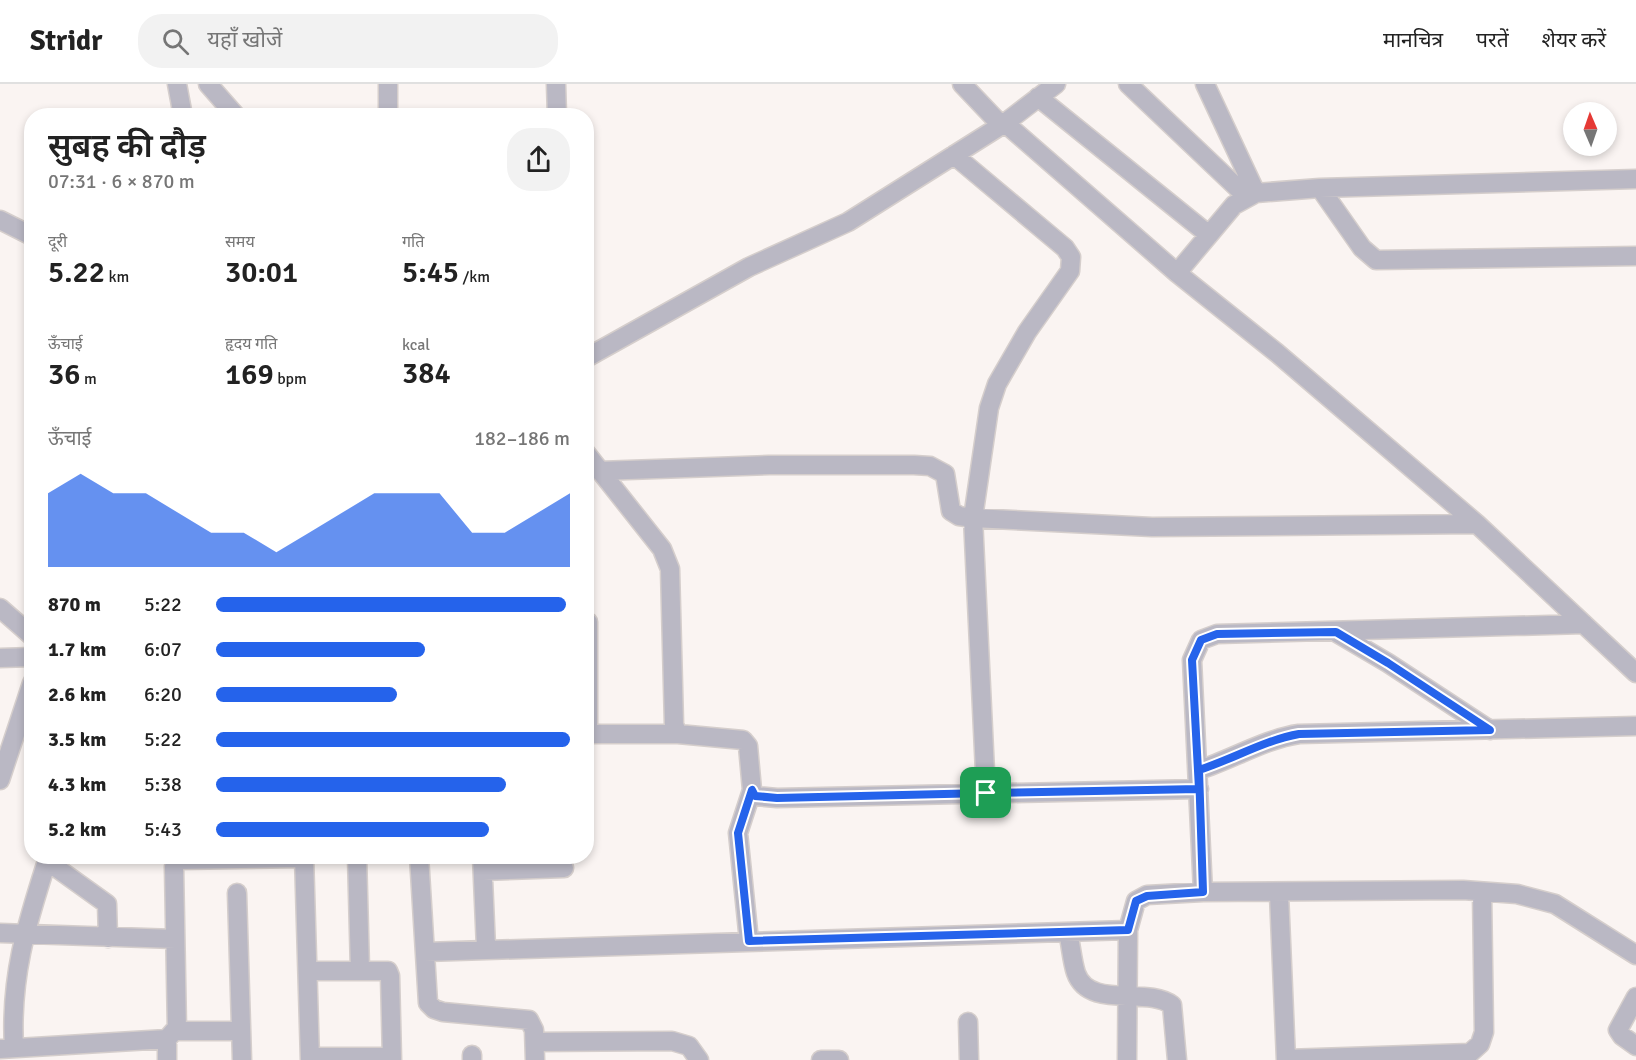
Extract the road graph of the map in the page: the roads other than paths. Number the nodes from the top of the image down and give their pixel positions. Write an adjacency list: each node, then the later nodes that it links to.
1 (177, 84): 10 (street)
2 (208, 84): 11 (street)
3 (388, 84): 12 (street)
4 (556, 84): 13 (street)
5 (962, 84): 14 (street)
6 (1056, 84): 9 (street)
7 (1128, 84): 18 (street)
8 (1205, 84): 18 (street)
9 (1038, 97): 14 (street); 21 (street)
10 (182, 108)
11 (229, 108)
12 (388, 108)
13 (557, 108)
14 (1003, 124): 15 (street); 23 (street)
15 (954, 155): 24 (street); 27 (street)
16 (1636, 179): 17 (street)
17 (1320, 188): 18 (street); 22 (street)
18 (1252, 195): 21 (street)
19 (0, 220): 20 (street)
20 (24, 232)
21 (1209, 235): 23 (street)
22 (1636, 256)
23 (1177, 273): 28 (street)
24 (594, 354)
25 (594, 464): 26 (street)
26 (599, 471): 27 (street); 40 (street)
27 (973, 518): 28 (street); 46 (street)
28 (1477, 524): 30 (street)
29 (0, 608): 31 (street)
30 (1584, 624): 32 (street); 35 (street)
31 (24, 629)
32 (1336, 632): 38 (street); 42 (street)
33 (0, 657): 34 (street)
34 (24, 657)
35 (1636, 673)
36 (24, 702): 41 (street)
37 (1636, 726): 38 (street)
38 (1490, 730): 42 (street)
39 (594, 734): 40 (street)
40 (678, 734): 45 (street)
41 (5, 748): 43 (street)
42 (1199, 770): 44 (street)
43 (0, 780)
44 (1199, 789): 46 (street); 55 (street)
45 (752, 790): 46 (street); 65 (street)
46 (986, 793)
47 (46, 864): 62 (street)
48 (51, 864): 63 (street)
49 (175, 864): 64 (street)
50 (304, 864): 70 (street)
51 (357, 864): 69 (street)
52 (419, 864): 67 (street)
53 (482, 864): 54 (street); 66 (street)
54 (564, 868)
55 (1203, 892): 58 (street); 59 (street)
56 (1482, 892): 58 (street); 68 (street); 89 (street)
57 (237, 893): 74 (street)
58 (1280, 894): 89 (street)
59 (1128, 930): 60 (street); 71 (street)
60 (1068, 932): 65 (street); 71 (street)
61 (0, 933): 62 (street)
62 (23, 936): 63 (street); 77 (street)
63 (108, 938): 64 (street)
64 (175, 939): 75 (street)
65 (749, 941): 66 (street)
66 (486, 948): 67 (street)
67 (424, 952): 78 (street)
68 (1636, 955)
69 (360, 970): 70 (street); 80 (street)
70 (308, 971): 79 (street)
71 (1126, 996): 87 (street); 88 (street)
72 (1636, 997): 76 (street)
73 (968, 1022): 86 (street)
74 (241, 1031): 75 (street); 82 (street)
75 (172, 1035): 77 (street); 81 (street)
76 (1636, 1046)
77 (7, 1048)
78 (535, 1051): 83 (street)
79 (310, 1059): 80 (street)
80 (392, 1059)
81 (167, 1060)
82 (242, 1060)
83 (699, 1060)
84 (821, 1060): 85 (street)
85 (839, 1060)
86 (969, 1060)
87 (1127, 1060)
88 (1177, 1060)
89 (1286, 1060)

